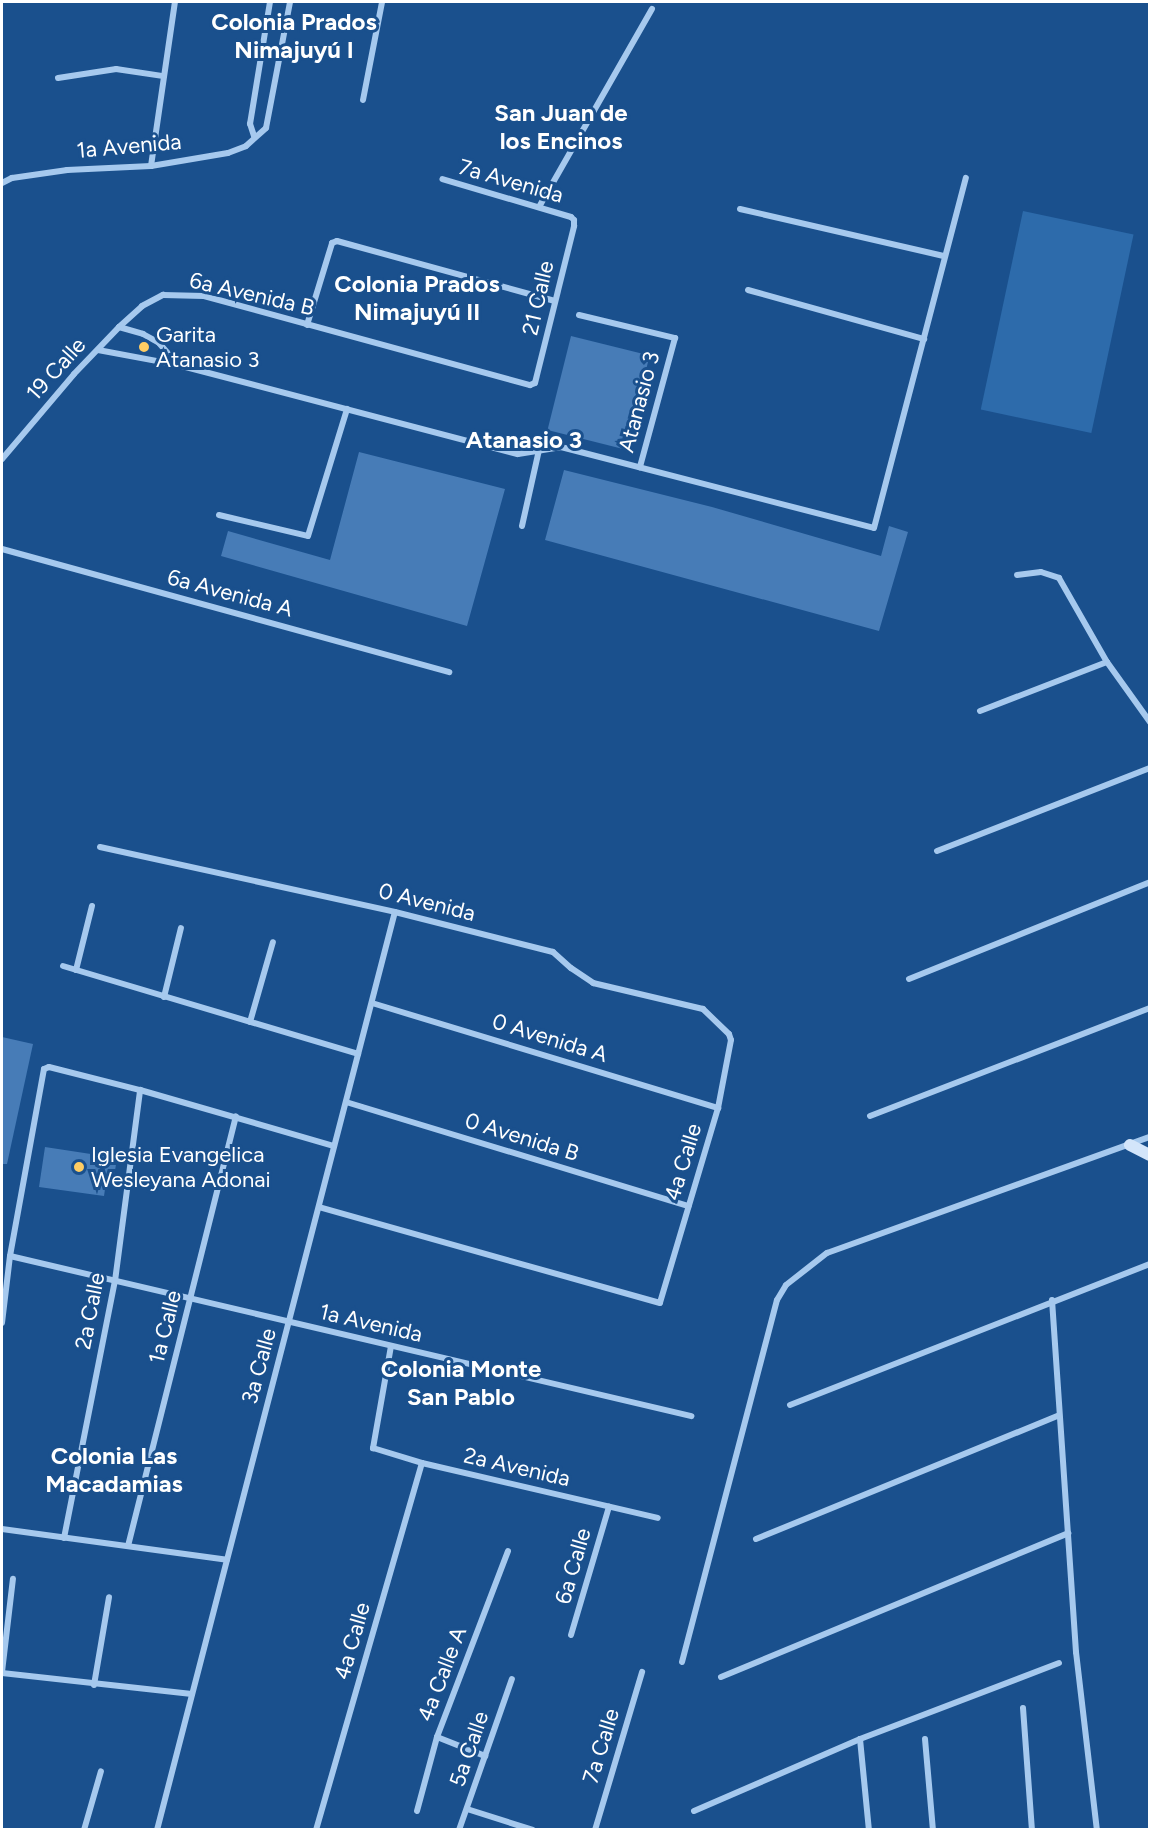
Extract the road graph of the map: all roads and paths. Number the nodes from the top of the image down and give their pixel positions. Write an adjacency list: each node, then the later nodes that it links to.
1 (176, 2): 6 (street)
2 (270, 2): 9 (street)
3 (290, 2): 9 (street)
4 (382, 2): 8 (street)
5 (652, 9): 14 (street)
6 (162, 76): 7 (street); 10 (street)
7 (58, 78)
8 (363, 100)
9 (254, 136): 10 (street, 1a Avenida)
10 (151, 166): 13 (street, 1a Avenida)
11 (966, 178): 17 (street)
12 (442, 179): 14 (street, 7a Avenida)
13 (2, 183)
14 (538, 207): 16 (street, 7a Avenida)
15 (740, 210): 17 (street)
16 (571, 217): 19 (street, 21 Calle)
17 (944, 256): 24 (street)
18 (748, 290): 24 (street)
19 (555, 301): 22 (street); 27 (street, 21 Calle)
20 (142, 306): 22 (street, 6a Avenida B); 23 (street, 19 Calle)
21 (579, 315): 31 (street, Atanasio 3)
22 (307, 325): 27 (street, 6a Avenida B)
23 (119, 327): 25 (street, 19 Calle); 26 (street)
24 (924, 339): 31 (street)
25 (98, 350): 26 (street); 30 (street, 19 Calle)
26 (178, 365): 28 (street)
27 (530, 386)
28 (347, 409): 29 (street); 32 (street)
29 (539, 450): 31 (street); 33 (street)
30 (2, 459)
31 (640, 467)
32 (219, 515)
33 (522, 526)
34 (2, 549): 37 (street, 6a Avenida A)
35 (1017, 575): 36 (street)
36 (1107, 662): 38 (street); 39 (street)
37 (449, 672)
38 (980, 711)
39 (1149, 722)
40 (1149, 768): 42 (street)
41 (100, 847): 45 (street, 0 Avenida)
42 (937, 851)
43 (1149, 882): 50 (street)
44 (92, 906): 49 (street)
45 (395, 912): 52 (street, 3a Calle); 55 (street, 0 Avenida)
46 (181, 928): 51 (street)
47 (273, 942): 54 (street)
48 (63, 966): 49 (street)
49 (76, 970): 51 (street)
50 (909, 979)
51 (164, 997): 54 (street)
52 (372, 1003): 56 (street, 3a Calle); 59 (street, 0 Avenida A)
53 (1149, 1008): 61 (street)
54 (250, 1022): 56 (street)
55 (726, 1030): 59 (street, 4a Calle)
56 (358, 1054): 58 (street, 3a Calle)
57 (140, 1090): 60 (street); 68 (street); 70 (street, 2a Calle)
58 (346, 1102): 64 (street, 3a Calle); 66 (street, 0 Avenida B)
59 (718, 1108): 66 (street, 4a Calle)
60 (236, 1116): 64 (street); 71 (street, 1a Calle)
61 (870, 1116)
62 (1149, 1137): 63 (street)
63 (1130, 1145): 65 (main road); 92 (street)
64 (334, 1146): 67 (street, 3a Calle)
65 (1149, 1155)
66 (689, 1206): 67 (street, 4a Calle)
67 (318, 1207): 73 (street, 3a Calle)
68 (10, 1256): 70 (street); 74 (street)
69 (1149, 1264): 72 (street)
70 (115, 1281): 71 (street); 84 (street, 2a Calle)
71 (190, 1299): 73 (street); 86 (street, 1a Calle)
72 (1052, 1300): 76 (street); 78 (street)
73 (289, 1322): 75 (street, 1a Avenida); 88 (street, 3a Calle)
74 (2, 1323)
75 (391, 1346): 77 (street, 1a Avenida); 79 (street, 2a Avenida)
76 (790, 1405)
77 (691, 1416)
78 (1058, 1416): 83 (street); 85 (street)
79 (422, 1463): 80 (street, 2a Avenida); 111 (street, 4a Calle)
80 (609, 1507): 81 (street, 2a Avenida); 91 (street, 6a Calle)
81 (658, 1518)
82 (2, 1529): 84 (street)
83 (1068, 1533): 96 (street); 118 (street)
84 (64, 1538): 86 (street)
85 (756, 1539)
86 (128, 1546): 88 (street)
87 (508, 1551): 101 (street, 4a Calle A)
88 (227, 1560): 99 (street, 3a Calle)
89 (14, 1579): 94 (street)
90 (110, 1597): 98 (street)
91 (571, 1635)
92 (682, 1662)
93 (1059, 1664): 102 (street)
94 (2, 1672): 98 (street)
95 (642, 1672): 114 (street, 7a Calle)
96 (721, 1677)
97 (512, 1679): 104 (street, 5a Calle)
98 (94, 1685): 99 (street)
99 (192, 1694): 110 (street, 3a Calle)
100 (1023, 1708): 117 (street)
101 (437, 1737): 104 (street); 107 (street, 4a Calle A)
102 (861, 1738): 108 (street); 115 (street)
103 (925, 1739): 116 (street)
104 (484, 1755): 106 (street, 5a Calle)
105 (101, 1771): 109 (street)
106 (467, 1809): 112 (street, 5a Calle); 113 (street)
107 (417, 1811)
108 (694, 1811)
109 (84, 1830)
110 (157, 1830)
111 (316, 1830)
112 (459, 1830)
113 (533, 1830)
114 (595, 1830)
115 (869, 1830)
116 (933, 1830)
117 (1032, 1830)
118 (1097, 1830)

